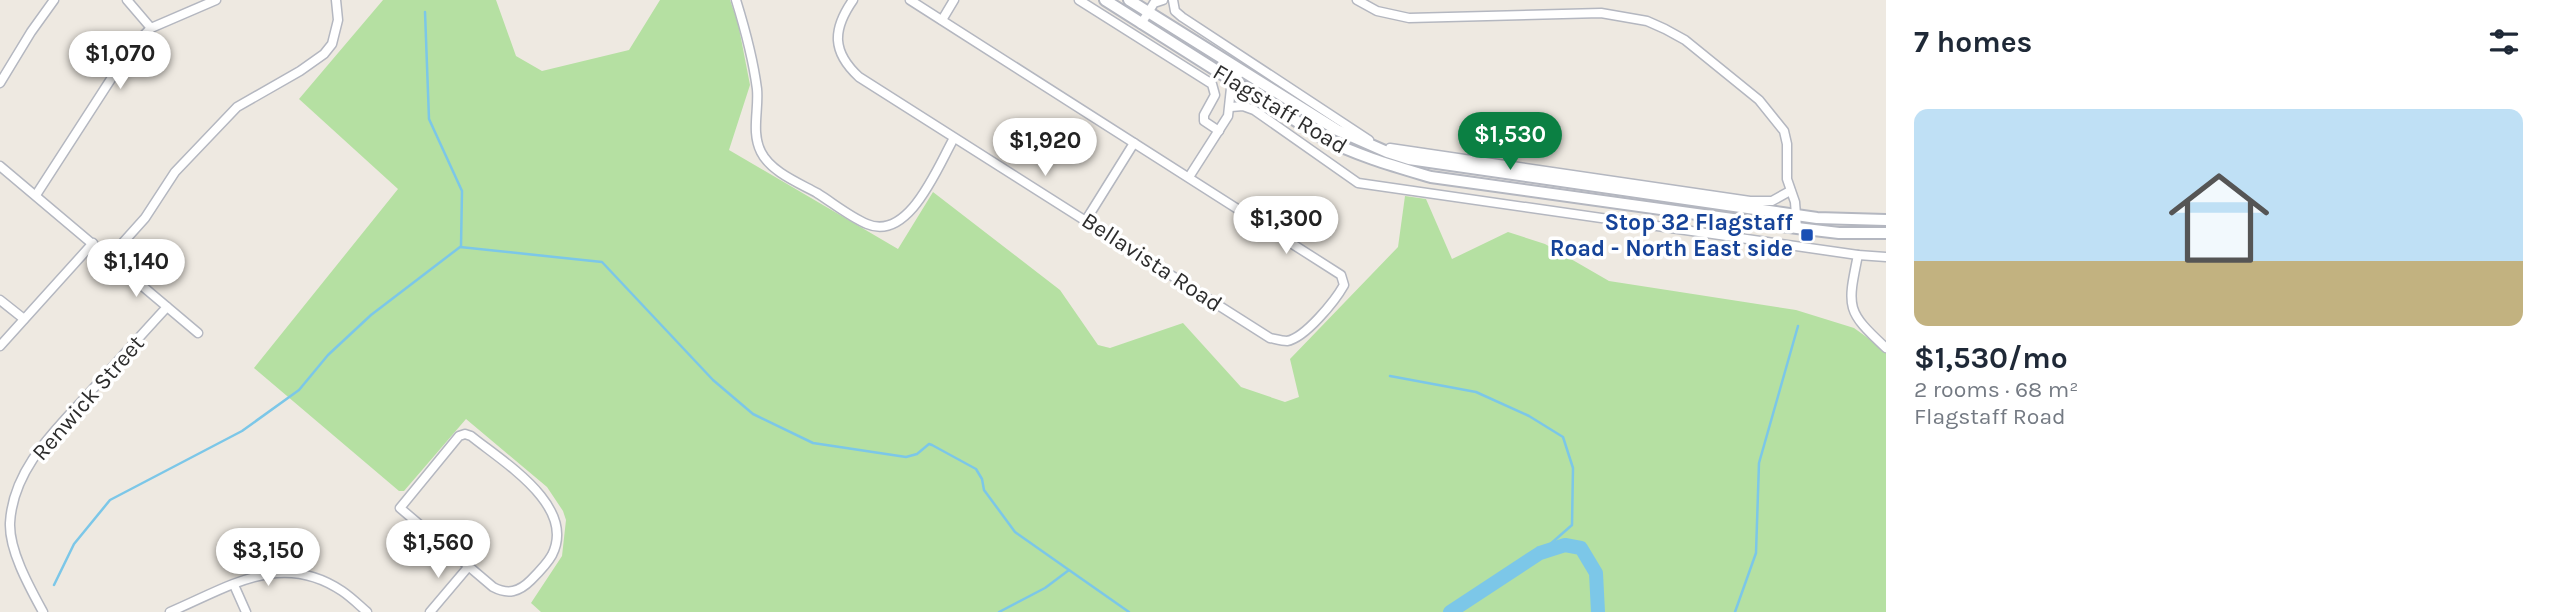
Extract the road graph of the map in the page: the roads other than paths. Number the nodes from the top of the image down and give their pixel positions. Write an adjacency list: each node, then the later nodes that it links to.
1 (54, 0): 21 (street)
2 (127, 0): 18 (street)
3 (216, 0): 18 (street)
4 (336, 0): 37 (street)
5 (736, 0): 24 (street)
6 (852, 0): 24 (street, Bellavista Road)
7 (910, 0): 16 (street)
8 (954, 0): 16 (street)
9 (1079, 0): 23 (street, Flagstaff Road)
10 (1105, 0): 17 (main road, Flagstaff Road)
11 (1129, 0): 15 (main road, Flagstaff Road)
12 (1163, 0): 15 (street)
13 (1173, 0): 28 (street)
14 (1357, 0): 28 (street)
15 (1148, 13): 17 (street); 19 (main road, Flagstaff Road)
16 (942, 20): 25 (street)
17 (1141, 24): 20 (main road, Flagstaff Road)
18 (151, 28): 29 (street)
19 (1241, 70): 20 (street); 30 (main road, Flagstaff Road)
20 (1234, 82): 22 (street); 33 (main road, Flagstaff Road)
21 (0, 83)
22 (1231, 107): 23 (street); 36 (street)
23 (1219, 131): 27 (street)
24 (954, 138): 31 (street, Bellavista Road)
25 (1134, 144): 27 (street); 31 (street)
26 (0, 166): 29 (street)
27 (1189, 177): 31 (street, Bellavista Road)
28 (1790, 191): 30 (street)
29 (36, 195): 35 (street)
30 (1797, 215): 32 (main road, Flagstaff Road); 33 (street)
31 (1086, 220)
32 (1886, 220)
33 (1797, 228): 34 (main road, Flagstaff Road)
34 (1886, 233)
35 (93, 243): 37 (street); 41 (street)
36 (1858, 255): 38 (street); 44 (street)
37 (110, 257): 40 (street)
38 (1886, 257)
39 (0, 300): 41 (street)
40 (167, 307): 42 (street); 45 (street, Renwick Street)
41 (24, 319): 43 (street)
42 (198, 333)
43 (0, 346)
44 (1886, 348)
45 (10, 524): 46 (street); 49 (street, Renwick Street)
46 (0, 527)
47 (469, 566): 47 (street); 53 (street)
48 (234, 585): 50 (street); 51 (street); 52 (street)
49 (43, 612)
50 (170, 612)
51 (246, 612)
52 (367, 612)
53 (430, 612)

